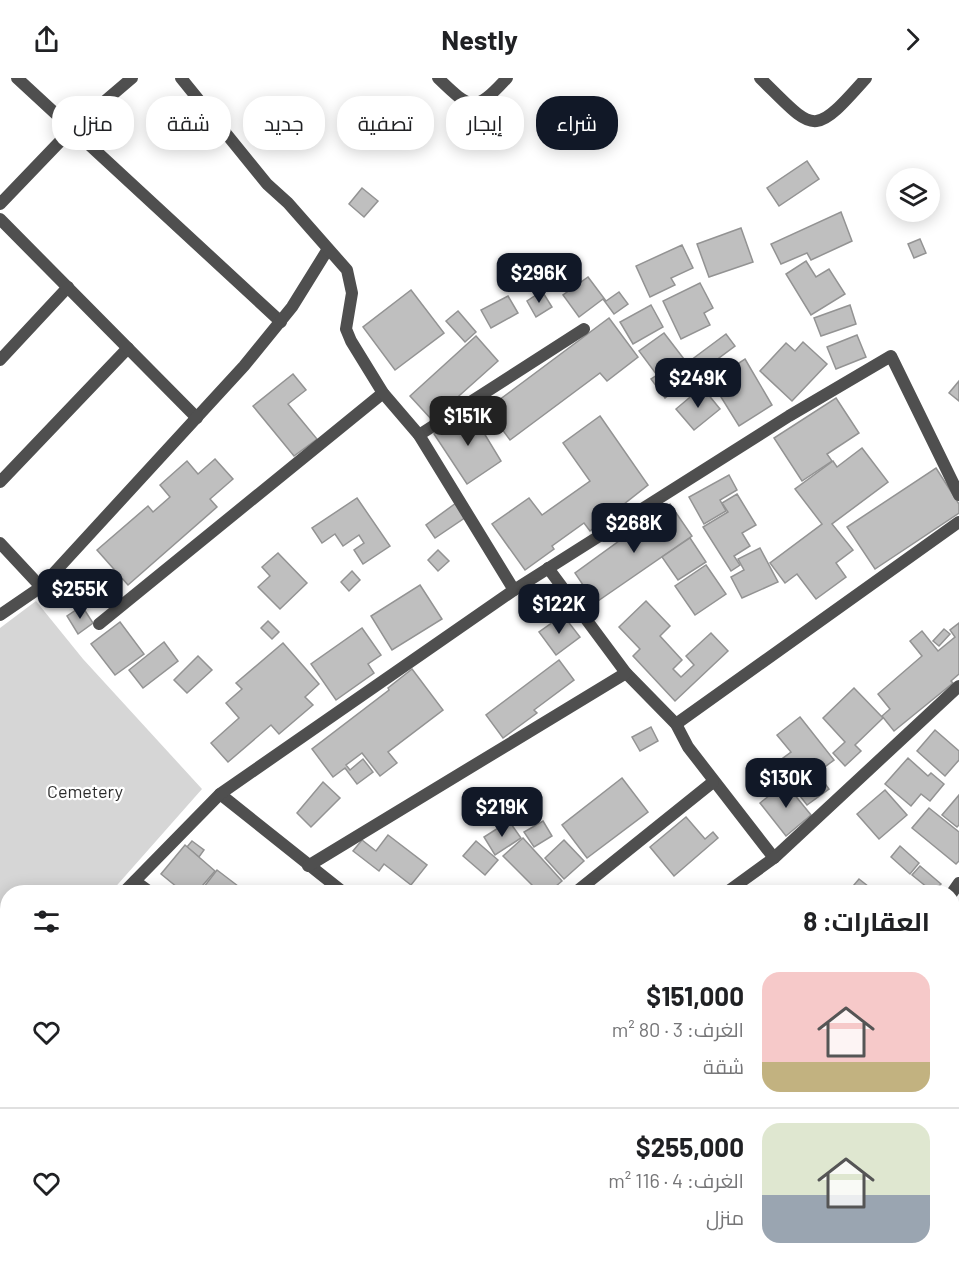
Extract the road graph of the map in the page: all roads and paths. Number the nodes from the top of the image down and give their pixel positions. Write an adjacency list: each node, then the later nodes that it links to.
1 (17, 78): 9 (street)
2 (132, 78): 8 (street)
3 (181, 78): 14 (street)
4 (438, 78): 5 (street)
5 (507, 78)
6 (760, 78): 7 (street)
7 (866, 78)
8 (111, 96)
9 (52, 112)
10 (52, 150): 12 (street)
11 (93, 150): 16 (street)
12 (0, 204)
13 (0, 219): 15 (street)
14 (328, 249): 16 (street); 20 (street)
15 (68, 287): 18 (street); 19 (street)
16 (281, 322): 21 (street)
17 (584, 329): 22 (street)
18 (128, 348): 21 (street); 23 (street)
19 (0, 360)
20 (383, 393): 22 (street); 31 (street)
21 (197, 418): 28 (street)
22 (419, 435): 29 (street)
23 (0, 482)
24 (959, 495): 27 (street)
25 (959, 522): 34 (street)
26 (0, 543): 28 (street)
27 (548, 568): 29 (street); 32 (street)
28 (40, 586): 30 (street)
29 (514, 590): 36 (street)
30 (0, 615)
31 (99, 624)
32 (626, 673): 34 (street); 38 (street)
33 (959, 686): 37 (street)
34 (676, 724): 35 (street)
35 (713, 782): 37 (street); 43 (street)
36 (220, 794): 38 (street); 39 (street)
37 (774, 858): 44 (street)
38 (308, 866): 42 (street)
39 (135, 881): 40 (street); 41 (street)
40 (131, 885)
41 (140, 885)
42 (334, 885)
43 (585, 885)
44 (737, 885)

